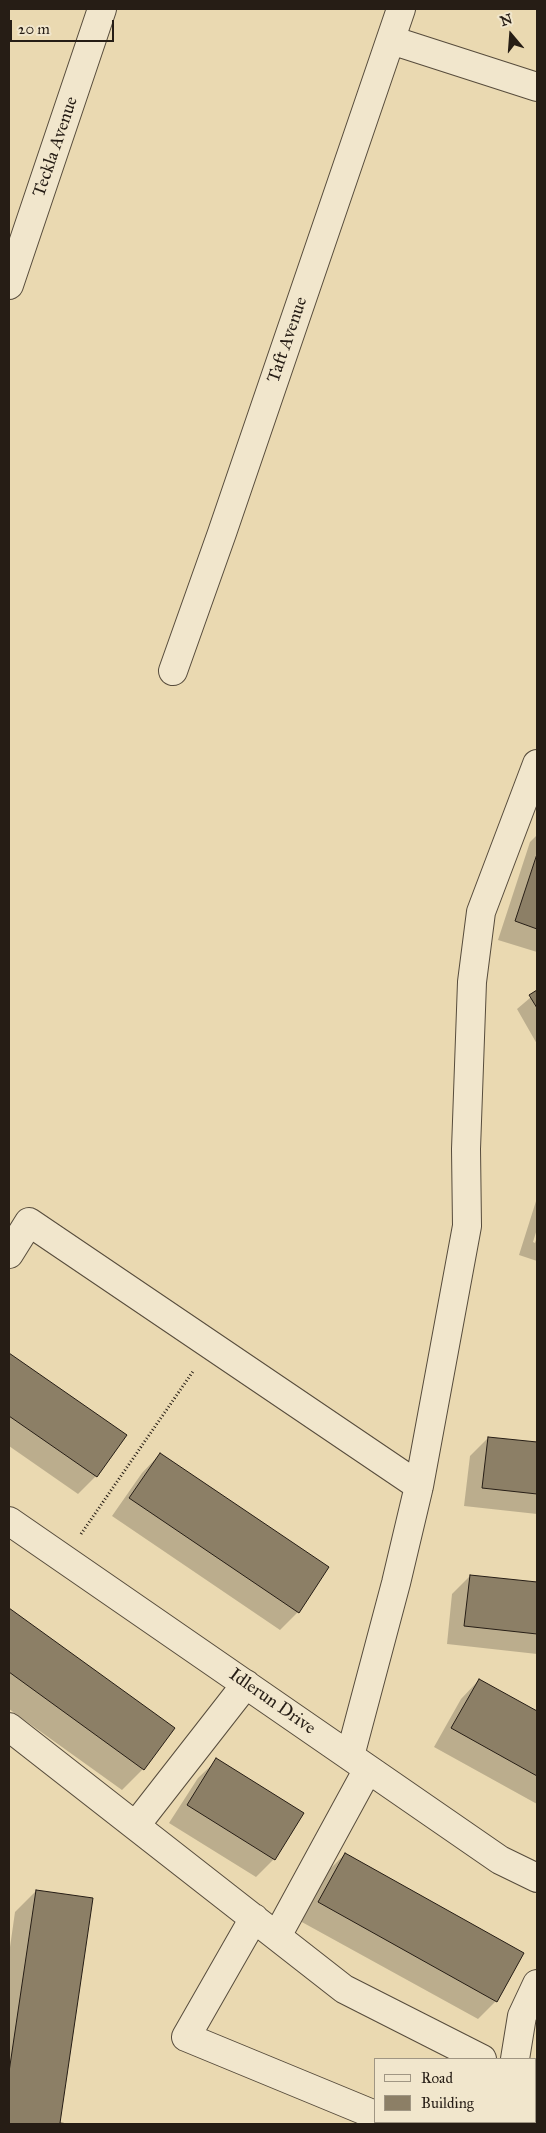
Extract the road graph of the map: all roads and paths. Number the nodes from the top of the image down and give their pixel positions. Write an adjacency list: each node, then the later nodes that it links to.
1 (102, 9): 5 (street, Teckla Avenue)
2 (401, 9): 3 (street, Taft Avenue)
3 (390, 40): 4 (street); 6 (street, Taft Avenue)
4 (537, 88)
5 (9, 285)
6 (173, 671)
7 (537, 764): 10 (street)
8 (9, 1254): 9 (street)
9 (211, 1345): 10 (street); 12 (path)
10 (419, 1486): 15 (street)
11 (9, 1521): 12 (street, Idlerun Drive)
12 (64, 1558): 13 (street, Idlerun Drive)
13 (246, 1684): 15 (street, Idlerun Drive); 16 (street)
14 (9, 1727): 16 (street)
15 (359, 1762): 17 (street, Idlerun Drive); 19 (street)
16 (136, 1825): 18 (street)
17 (537, 1878)
18 (254, 1918): 19 (street); 23 (street)
19 (277, 1936): 21 (street)
20 (537, 1984): 22 (street)
21 (480, 2058)
22 (515, 2058)
23 (374, 2115)

